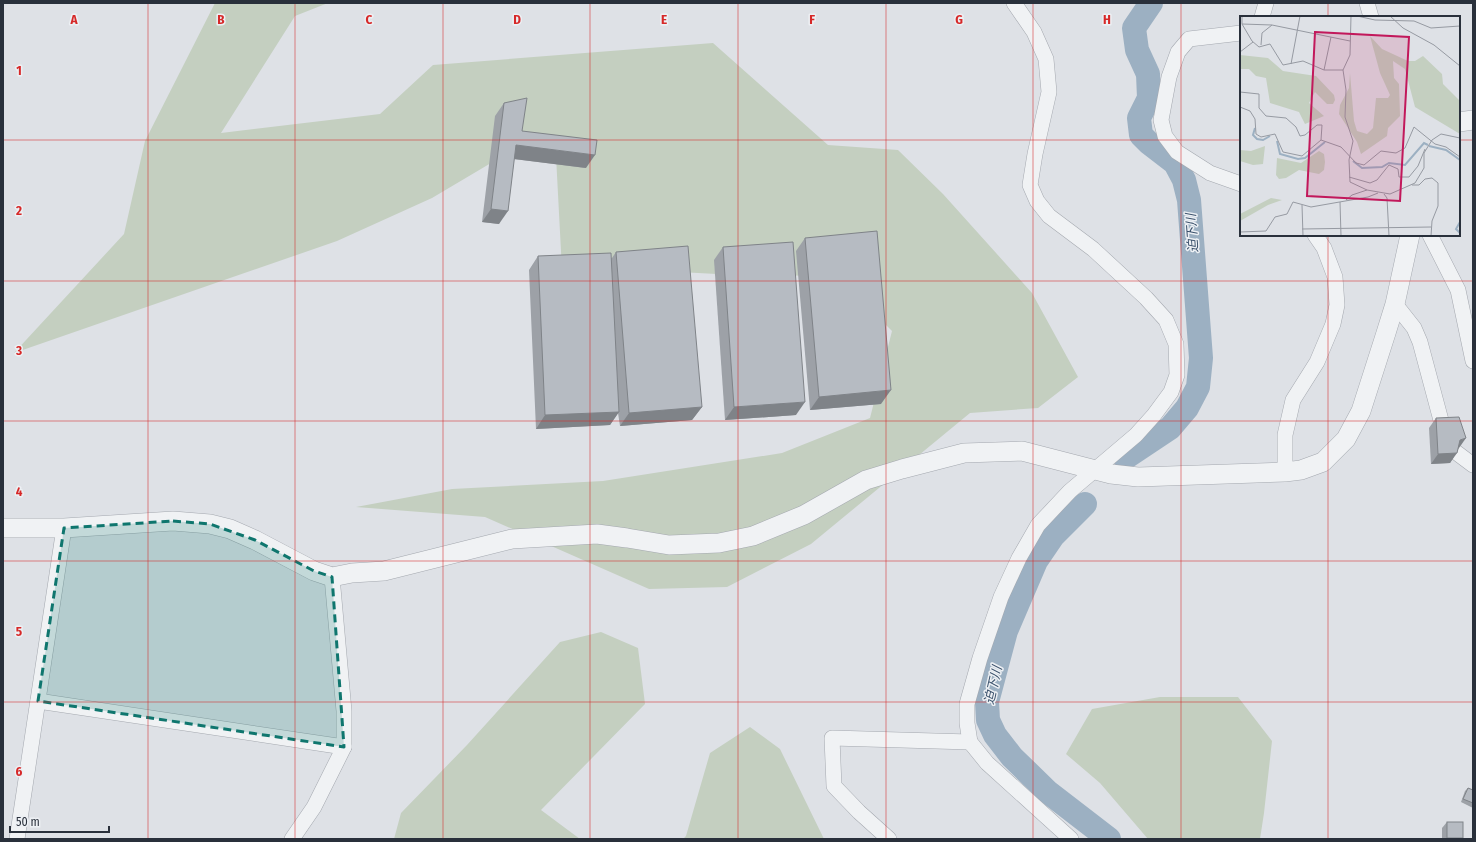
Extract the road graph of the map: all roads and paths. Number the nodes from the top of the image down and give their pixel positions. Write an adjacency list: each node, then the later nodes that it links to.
1 (1014, 3): 16 (street)
2 (1266, 3): 4 (street)
3 (1367, 3): 5 (street)
4 (1262, 16)
5 (1371, 16)
6 (1240, 33): 9 (street)
7 (1473, 120): 8 (street)
8 (1460, 122)
9 (1240, 184)
10 (1316, 236): 17 (street)
11 (1410, 236): 13 (street)
12 (1431, 236): 14 (street)
13 (1395, 304): 15 (street); 17 (street)
14 (1473, 361)
15 (1473, 465)
16 (1095, 469): 17 (street); 20 (street); 22 (street)
17 (1285, 472)
18 (3, 528): 19 (street)
19 (64, 528): 20 (street); 21 (street)
20 (332, 577): 23 (street)
21 (38, 701): 23 (street); 24 (street)
22 (970, 742): 26 (street); 27 (street)
23 (344, 747): 25 (street)
24 (17, 839)
25 (292, 839)
26 (889, 839)
27 (1071, 839)

